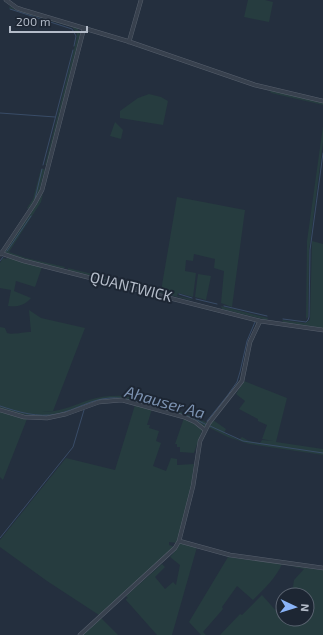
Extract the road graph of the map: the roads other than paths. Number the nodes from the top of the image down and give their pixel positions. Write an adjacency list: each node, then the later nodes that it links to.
1 (6, 0): 3 (street)
2 (141, 0): 4 (street)
3 (84, 28): 4 (street); 6 (street, QUANTWICK)
4 (129, 42): 5 (street)
5 (323, 101)
6 (0, 254): 7 (street, QUANTWICK)
7 (260, 321): 8 (street, QUANTWICK); 10 (street)
8 (323, 330)
9 (0, 410): 10 (street)
10 (204, 430): 11 (street)
11 (179, 540): 12 (street); 13 (street)
12 (323, 568)
13 (80, 635)

